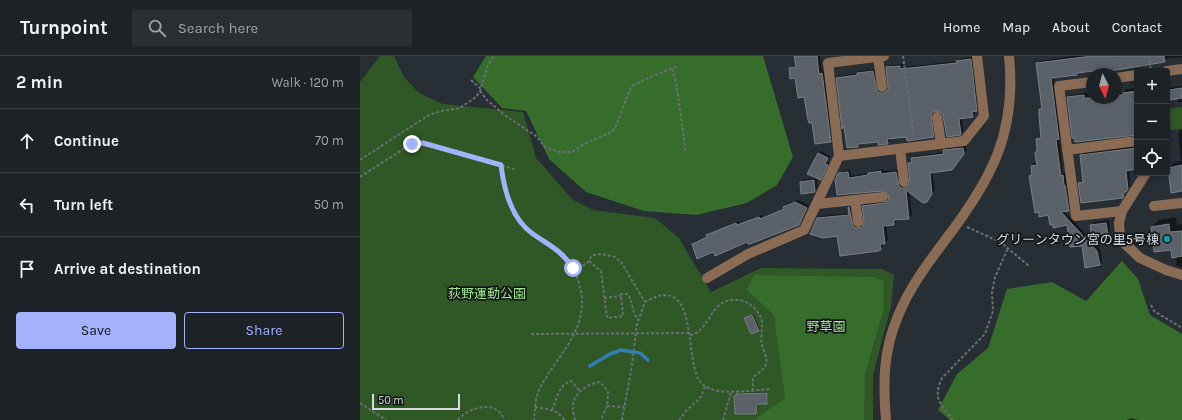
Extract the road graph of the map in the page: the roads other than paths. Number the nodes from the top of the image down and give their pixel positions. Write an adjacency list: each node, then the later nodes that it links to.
1 (881, 56): 4 (street); 10 (street)
2 (977, 56): 13 (street)
3 (1009, 56): 28 (street)
4 (828, 60): 16 (street)
5 (1182, 69): 6 (street)
6 (1170, 71)
7 (1134, 75): 8 (street)
8 (1122, 77)
9 (1086, 83): 15 (street)
10 (882, 87)
11 (937, 117): 13 (street)
12 (1134, 141): 15 (street)
13 (941, 143): 14 (street)
14 (900, 148): 16 (street); 18 (street)
15 (1067, 150): 24 (street)
16 (839, 156): 22 (street)
17 (1144, 176): 24 (street)
18 (904, 182)
19 (884, 197): 20 (street)
20 (855, 200): 22 (street); 25 (street)
21 (1182, 203): 23 (street)
22 (817, 204): 27 (street)
23 (1154, 206)
24 (1122, 211): 26 (street)
25 (858, 222)
26 (1182, 274)
27 (707, 278)
28 (886, 420)

